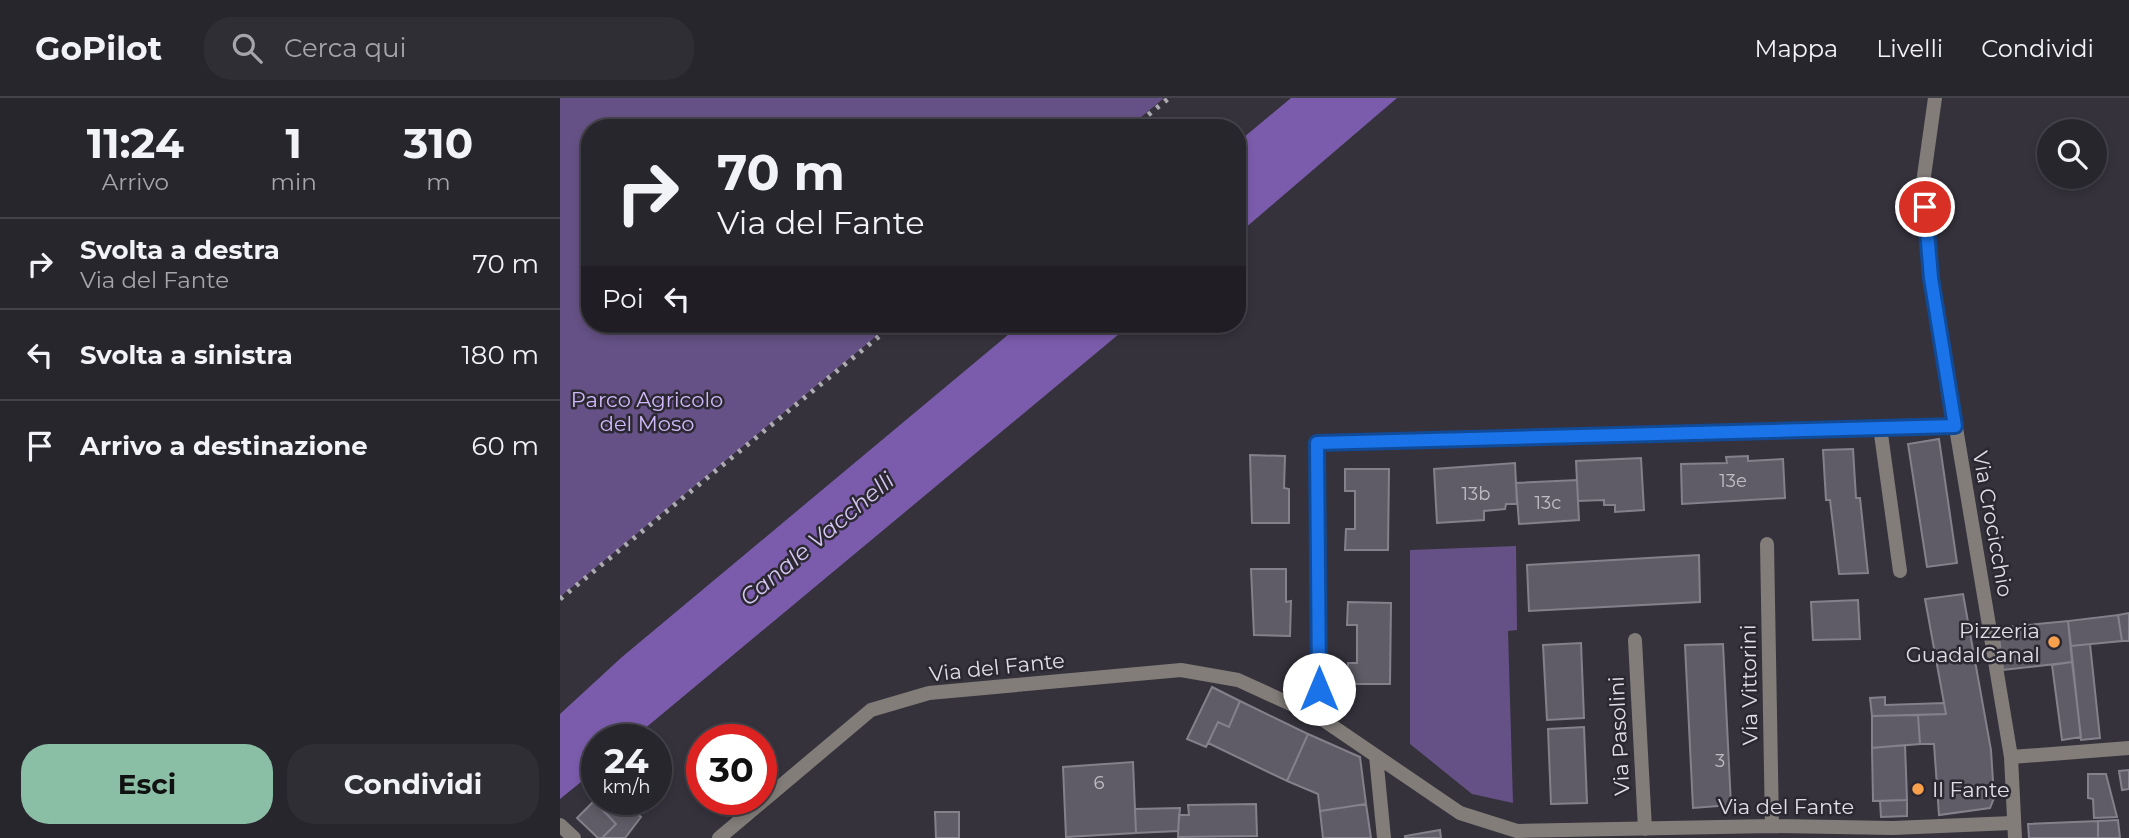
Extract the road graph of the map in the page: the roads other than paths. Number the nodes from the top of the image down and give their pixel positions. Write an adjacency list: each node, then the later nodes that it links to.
1 (1935, 98): 2 (street, Via Crocicchio)
2 (1955, 426): 3 (street); 10 (street, Via Crocicchio)
3 (1880, 427): 5 (street); 7 (street)
4 (1767, 544): 12 (street, Via Vittorini)
5 (1900, 572)
6 (1635, 640): 13 (street, Via Pasolini)
7 (1319, 717): 9 (street, Via del Fante); 17 (street, Via del Fante)
8 (2129, 748): 10 (street)
9 (1376, 756): 15 (street, Via del Fante); 18 (street)
10 (2011, 757): 14 (street, Via Crocicchio)
11 (560, 825): 16 (street)
12 (1772, 826): 13 (street, Via del Fante); 14 (street, Via del Fante)
13 (1645, 829): 15 (street, Via del Fante)
14 (2014, 831)
15 (1559, 834)
16 (574, 838)
17 (719, 838)
18 (1384, 838)

